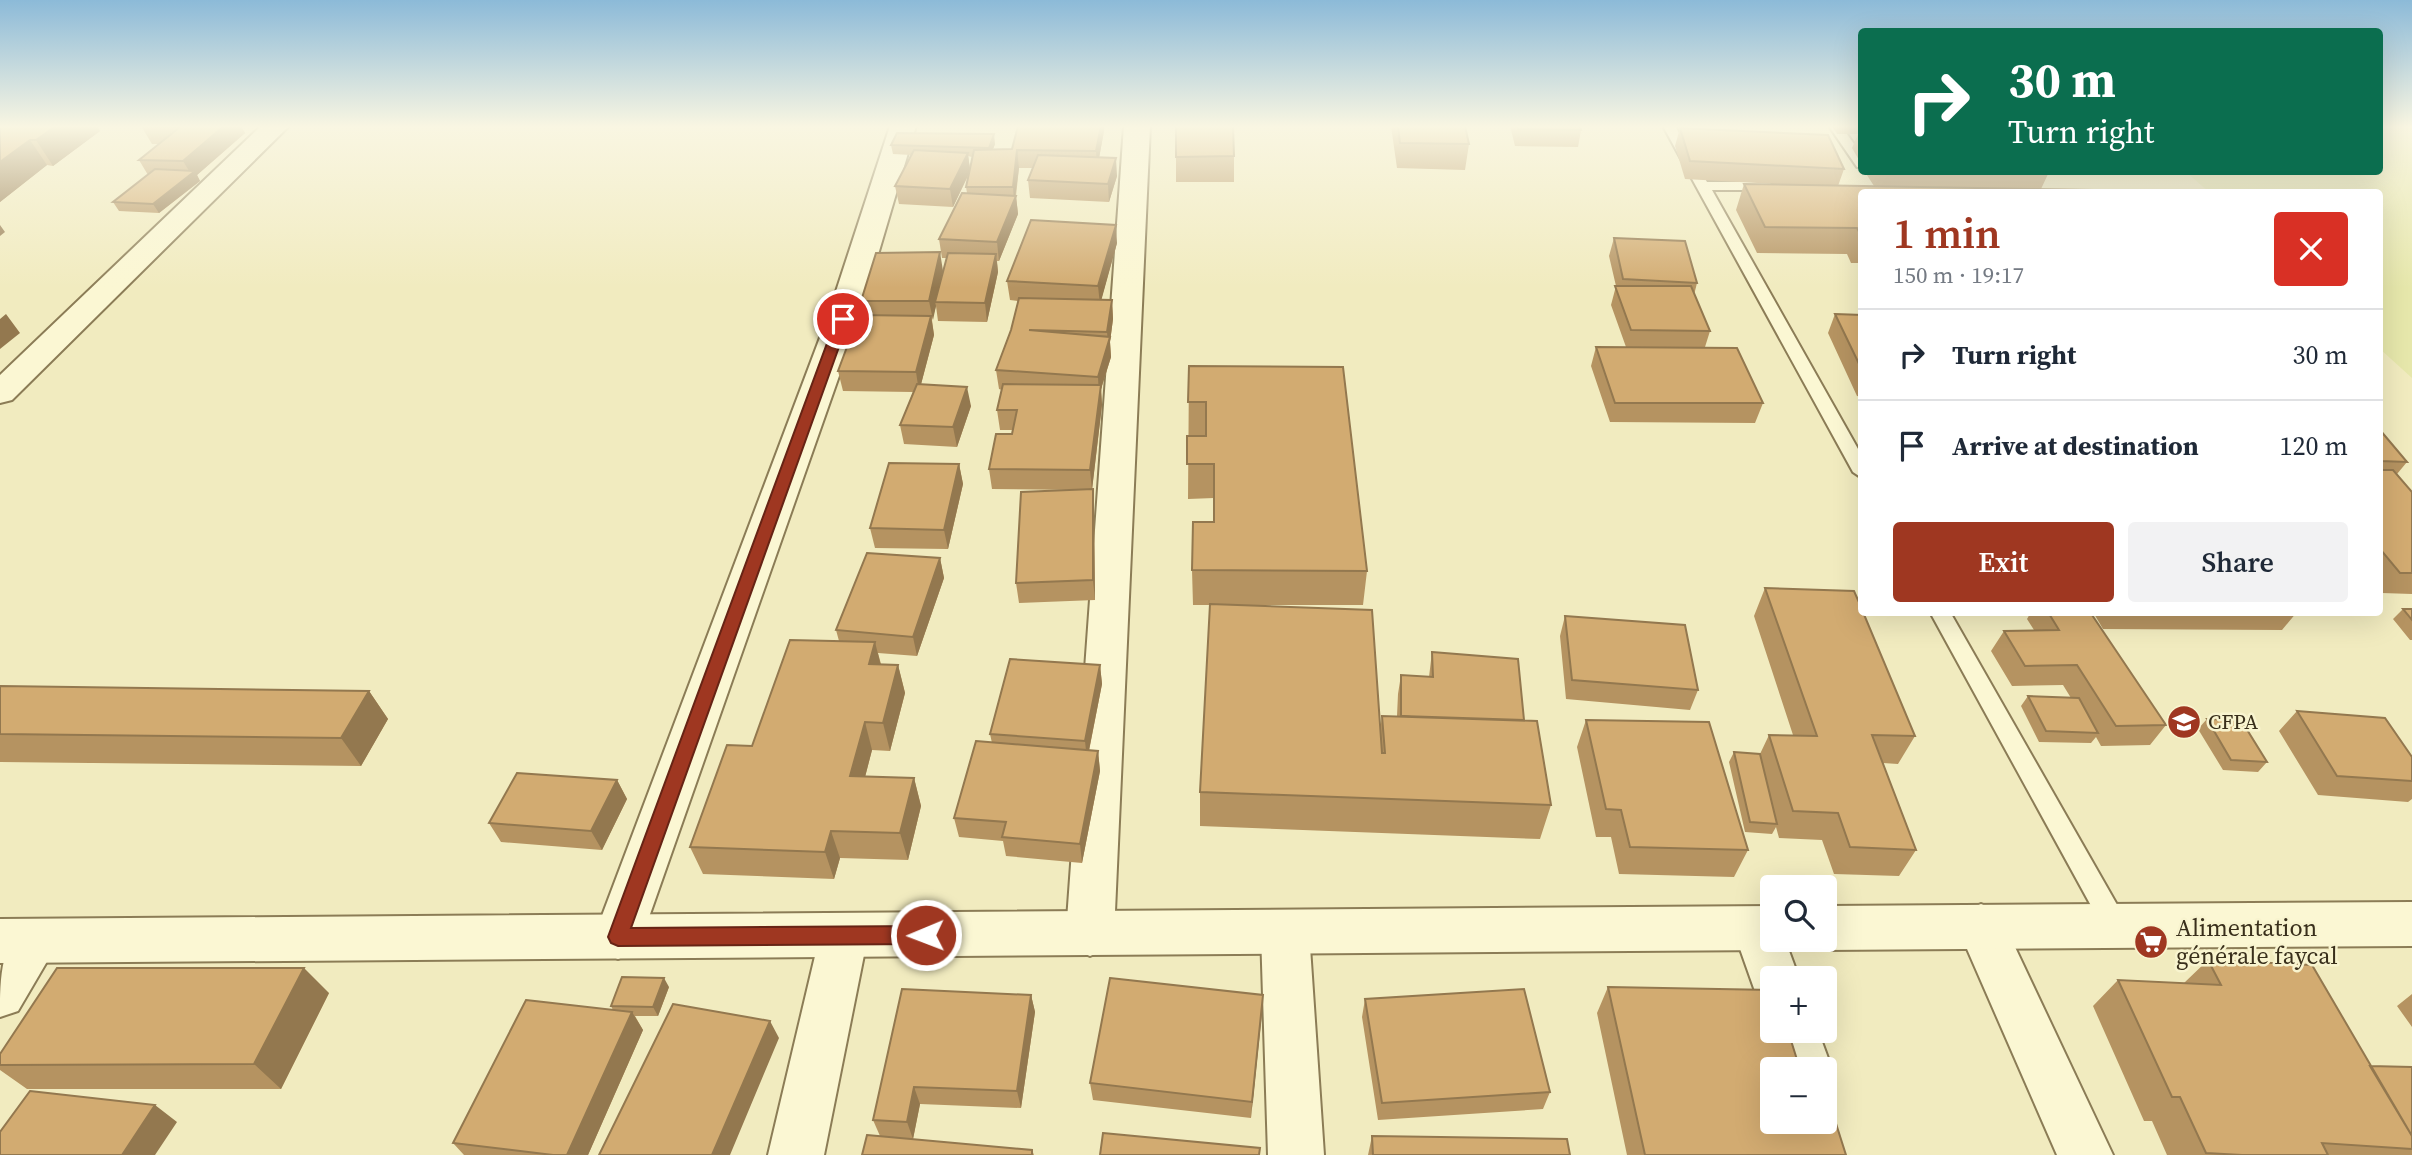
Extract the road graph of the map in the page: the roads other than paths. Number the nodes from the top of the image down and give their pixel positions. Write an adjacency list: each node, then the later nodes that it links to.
1 (220, 180): 7 (street)
2 (886, 180): 18 (street)
3 (1134, 180): 16 (street)
4 (1699, 180): 5 (lane)
5 (1702, 186): 6 (lane); 8 (lane)
6 (1783, 186)
7 (0, 393)
8 (1858, 465)
9 (1942, 616): 11 (lane)
10 (2412, 923): 11 (street)
11 (2115, 925): 12 (street)
12 (1981, 926): 14 (street); 23 (street)
13 (1760, 928): 15 (street)
14 (1837, 928)
15 (1285, 932): 16 (street); 22 (street)
16 (1090, 934): 17 (street)
17 (844, 935): 18 (street); 21 (street)
18 (618, 937): 19 (street)
19 (18, 941): 20 (street)
20 (0, 994)
21 (796, 1155)
22 (1296, 1155)
23 (2085, 1155)

